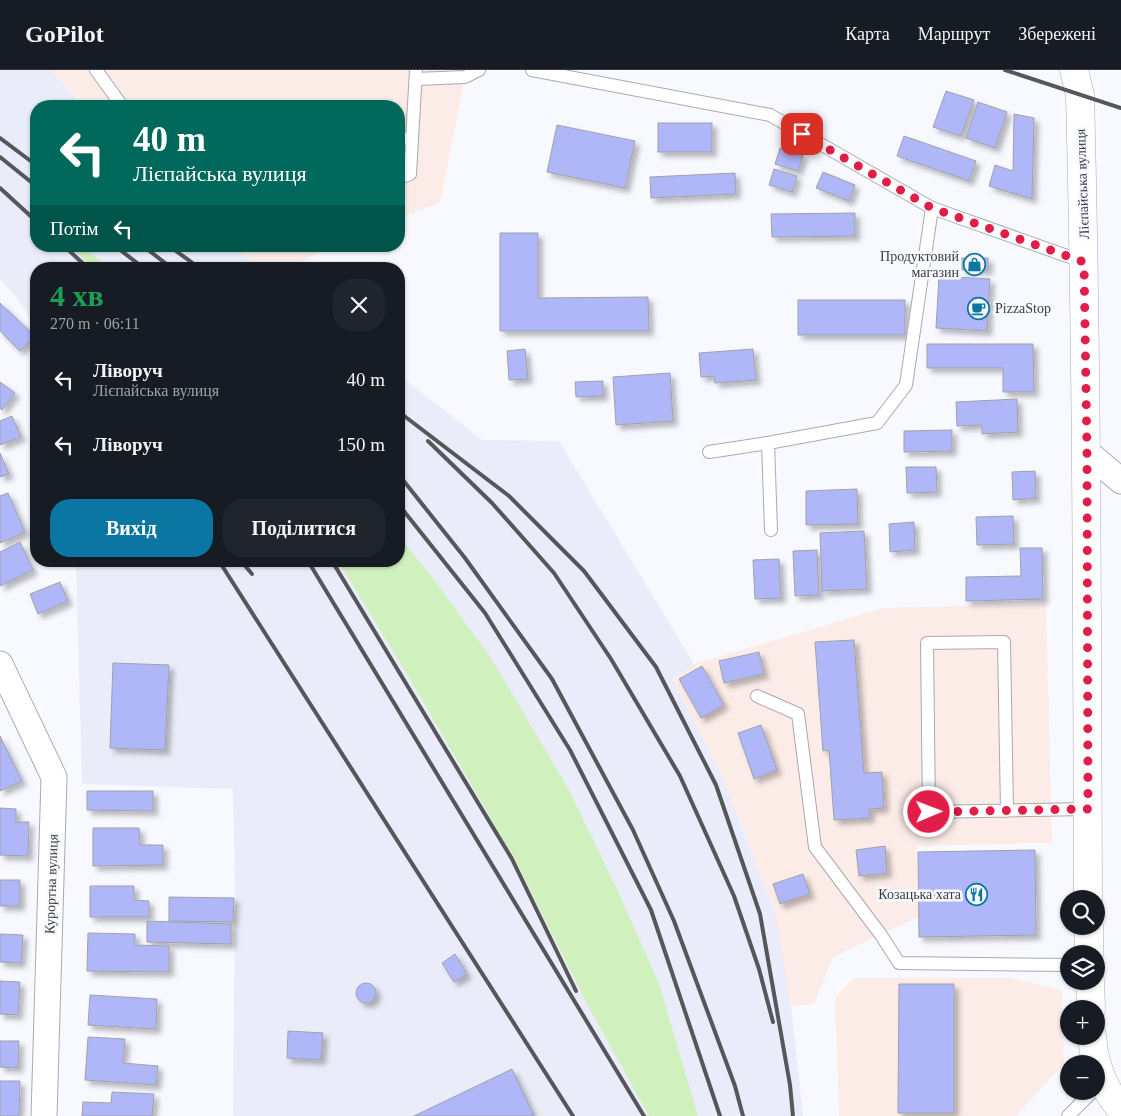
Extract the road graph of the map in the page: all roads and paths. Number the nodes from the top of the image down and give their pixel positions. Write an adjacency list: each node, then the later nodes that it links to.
1 (96, 70): 6 (lane)
2 (480, 70): 5 (lane)
3 (532, 70): 10 (lane)
4 (1073, 70): 11 (main road, Лієпайська вулиця)
5 (416, 74): 8 (lane)
6 (118, 100)
7 (405, 138): 8 (lane)
8 (412, 139): 9 (lane)
9 (405, 176)
10 (932, 208): 11 (lane); 12 (lane)
11 (1084, 262): 14 (main road, Лієпайська вулиця)
12 (768, 443): 13 (lane); 16 (lane)
13 (710, 452)
14 (1087, 452): 15 (street); 19 (main road, Лієпайська вулиця)
15 (1121, 481)
16 (770, 530)
17 (0, 664): 26 (street, Курортна вулиця)
18 (758, 696): 22 (lane)
19 (1088, 809): 20 (lane); 21 (main road, Лієпайська вулиця)
20 (1007, 810): 20 (lane)
21 (1088, 890)
22 (1060, 965)
23 (1105, 1094): 25 (main road)
24 (1084, 1100): 27 (lane)
25 (1121, 1109)
26 (44, 1116)
27 (1068, 1116)

